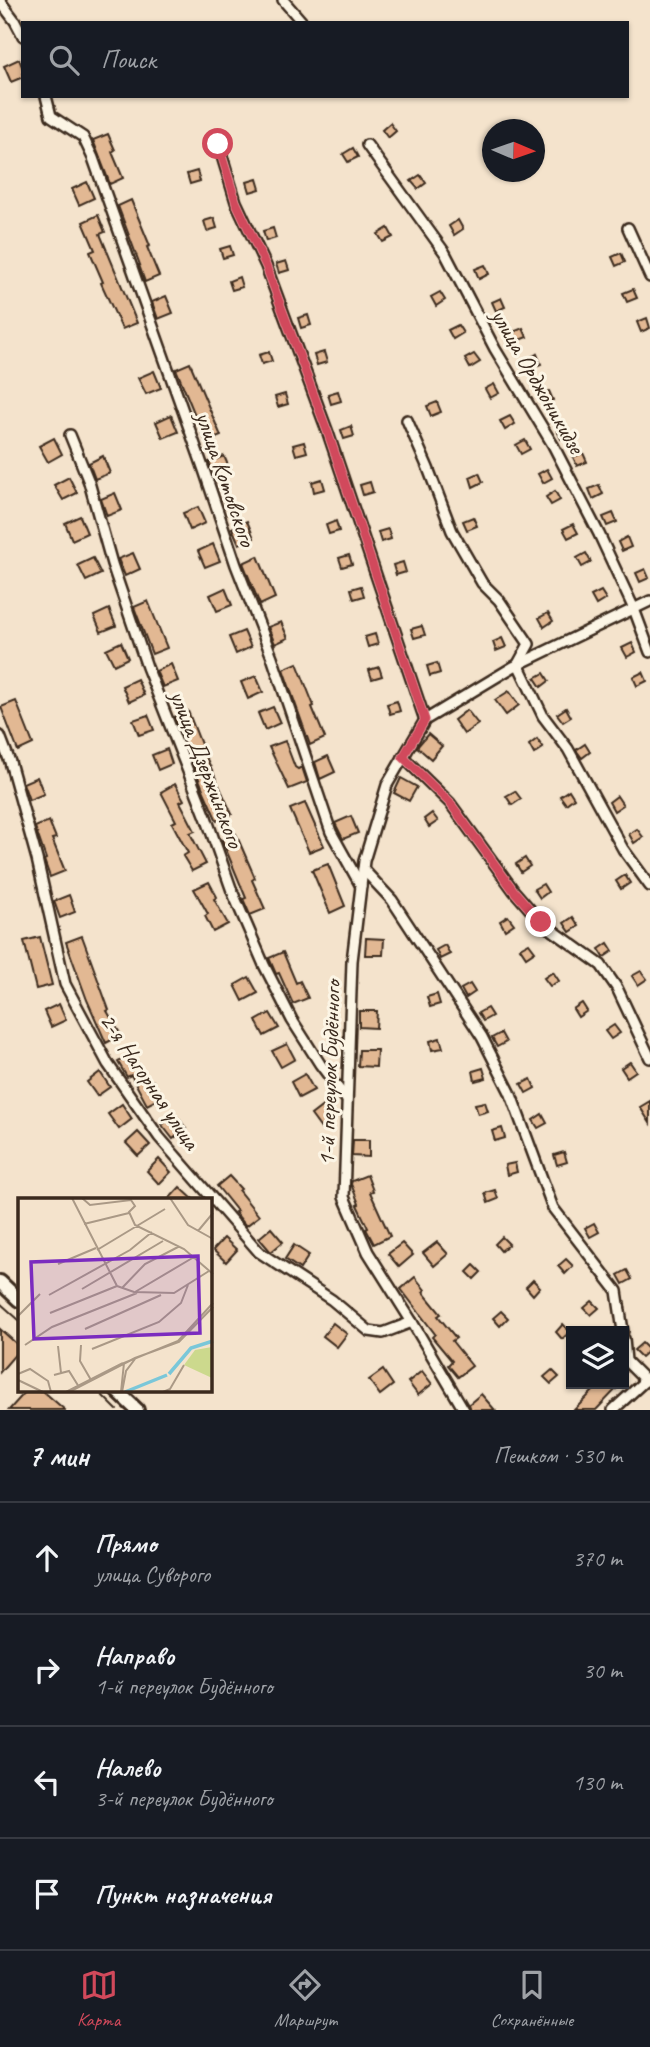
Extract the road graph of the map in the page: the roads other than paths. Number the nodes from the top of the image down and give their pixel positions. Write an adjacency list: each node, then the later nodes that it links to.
1 (283, 0): 3 (street)
2 (0, 1): 4 (street)
3 (301, 21)
4 (21, 33)
5 (46, 98): 20 (street, улица Котовского)
6 (218, 144): 16 (street)
7 (367, 145): 13 (street, улица Орджоникидзе)
8 (628, 228): 9 (street)
9 (650, 278)
10 (407, 420): 15 (street)
11 (70, 435): 23 (street, улица Дзержинского)
12 (650, 601): 13 (street)
13 (634, 608): 14 (street, улица Орджоникидзе); 15 (street)
14 (650, 652)
15 (518, 664): 16 (street); 21 (street)
16 (425, 720): 18 (street, 1-й переулок Будённого)
17 (0, 736): 26 (street, 2-я Нагорная улица)
18 (403, 757): 19 (street, 1-й переулок Будённого); 22 (street)
19 (363, 870): 20 (street, 1-й переулок Будённого); 27 (street)
20 (361, 886): 23 (street, 1-й переулок Будённого)
21 (650, 886)
22 (650, 1058)
23 (347, 1100): 26 (street, 1-й переулок Будённого)
24 (0, 1282): 25 (main road)
25 (18, 1299)
26 (412, 1322): 32 (street, 1-й переулок Будённого)
27 (622, 1326)
28 (629, 1363): 29 (street)
29 (648, 1379): 33 (street)
30 (118, 1392): 31 (main road)
31 (137, 1410)
32 (464, 1410)
33 (613, 1410)

